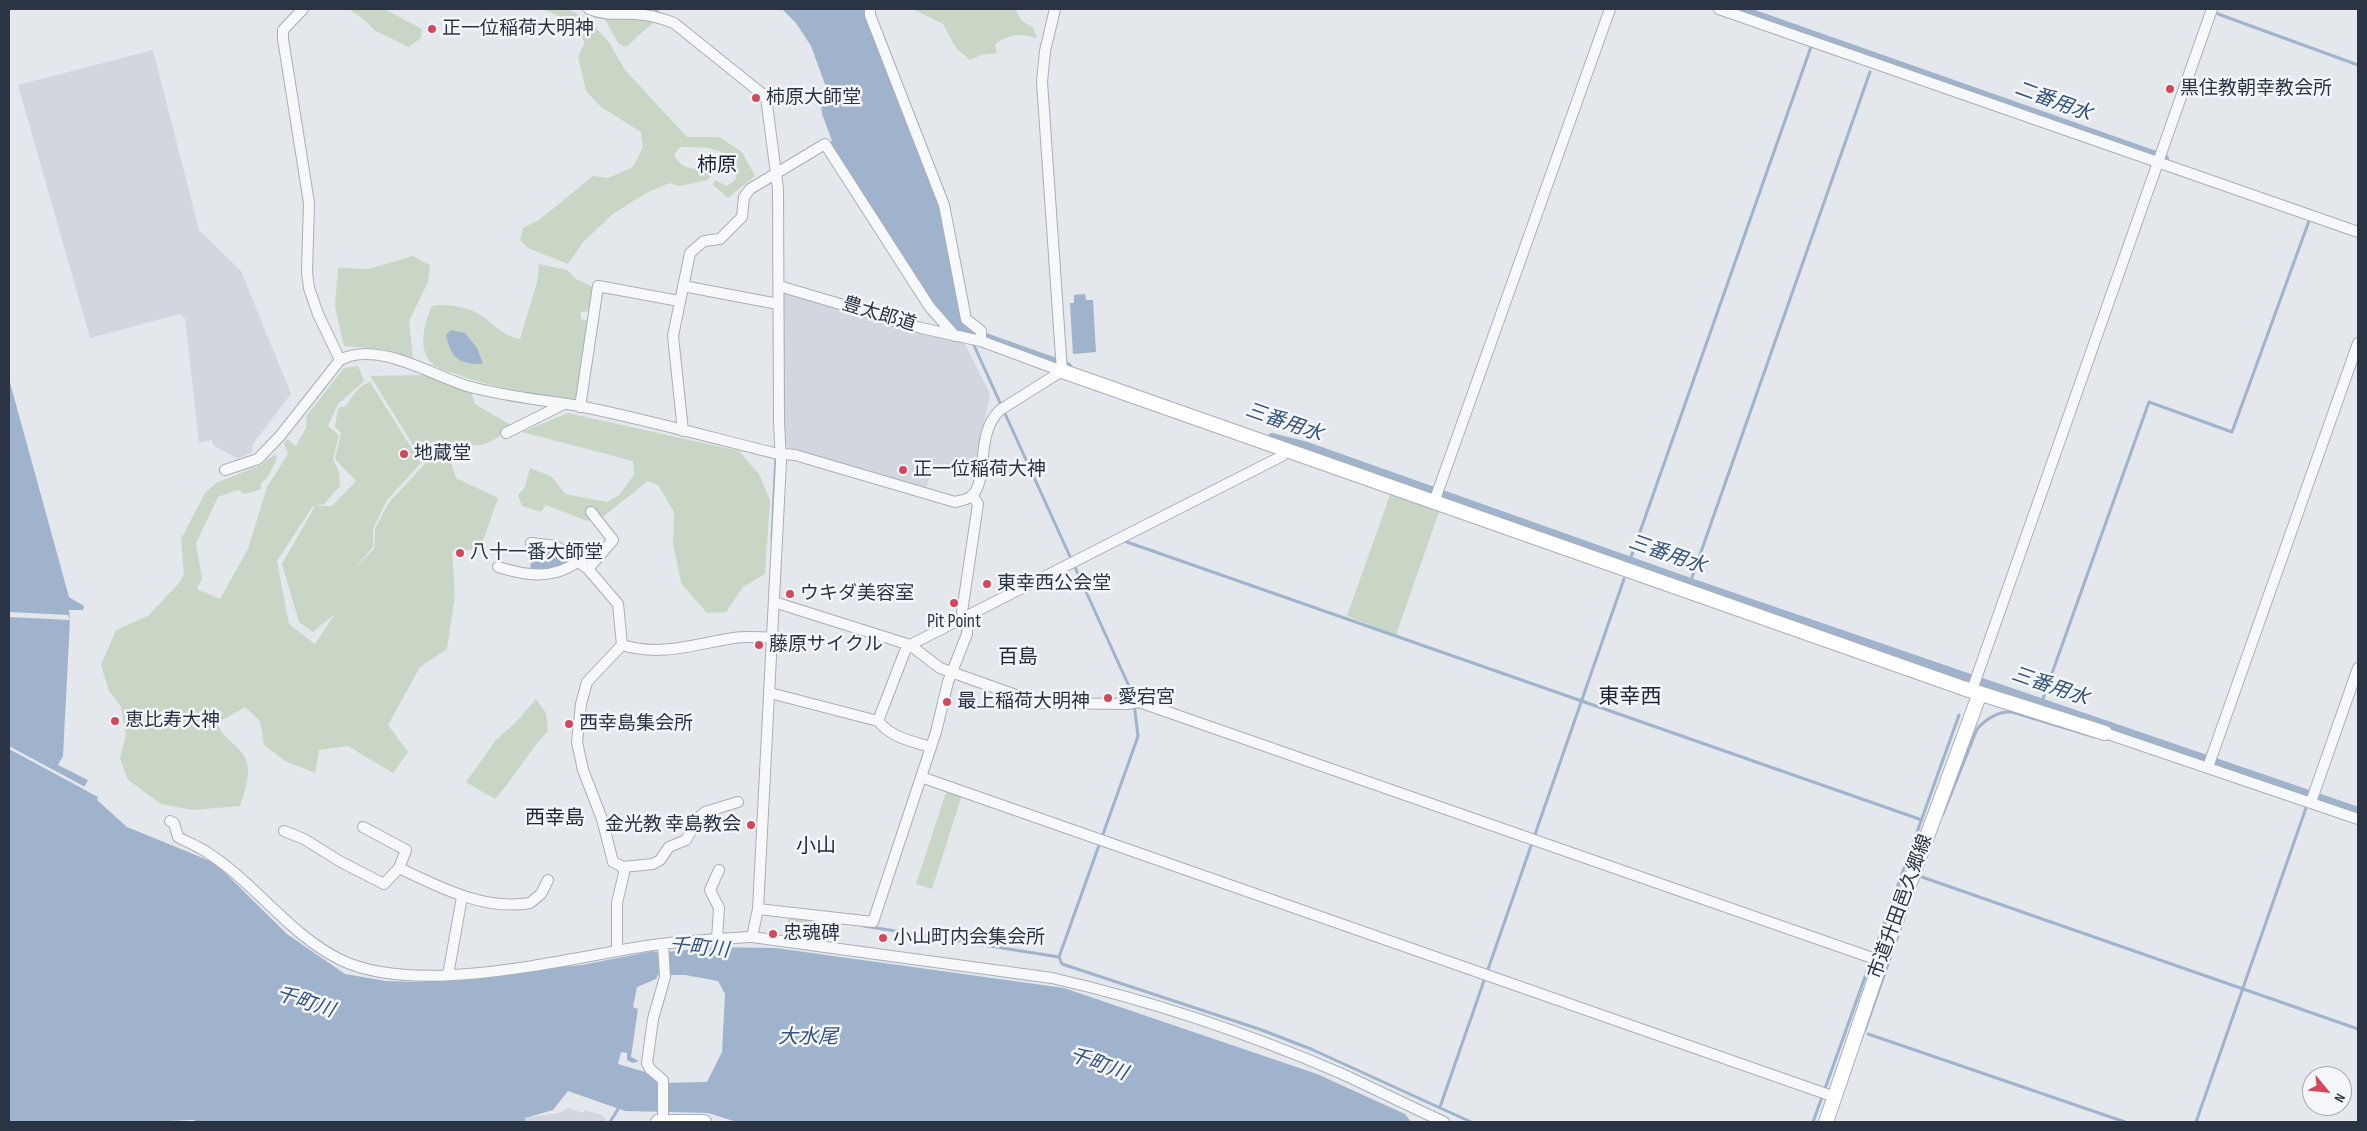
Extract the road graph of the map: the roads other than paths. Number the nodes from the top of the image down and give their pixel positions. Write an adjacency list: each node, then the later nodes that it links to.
1 (303, 9): 18 (street)
2 (590, 9): 9 (street)
3 (870, 9): 16 (street)
4 (1055, 9): 19 (street)
5 (1610, 9): 28 (street)
6 (1719, 9): 8 (street)
7 (2212, 9): 8 (street)
8 (2160, 159): 10 (street); 41 (street)
9 (776, 171): 11 (street); 12 (street); 15 (street)
10 (2358, 232)
11 (682, 286): 13 (street); 14 (street)
12 (779, 286): 14 (street); 15 (street, 豊太郎道)
13 (679, 301): 21 (street); 22 (street)
14 (778, 304): 25 (street)
15 (955, 336): 16 (street, 豊太郎道)
16 (977, 338): 19 (street, 豊太郎道)
17 (2358, 343): 46 (street)
18 (340, 360): 20 (street); 26 (street)
19 (1061, 366): 24 (street); 27 (street)
20 (564, 404): 21 (street); 23 (street)
21 (580, 407): 22 (street)
22 (683, 431): 25 (street)
23 (506, 434)
24 (1286, 450): 28 (street); 35 (street)
25 (778, 453): 27 (street); 34 (street)
26 (225, 470)
27 (972, 495): 35 (street)
28 (1434, 502): 41 (street)
29 (591, 512): 33 (street)
30 (531, 543): 31 (street)
31 (578, 561): 32 (street); 33 (street)
32 (498, 567)
33 (588, 569): 37 (street)
34 (774, 602): 36 (street); 38 (street)
35 (966, 621): 38 (street); 40 (street)
36 (773, 638): 37 (street); 42 (street)
37 (622, 645): 54 (street)
38 (912, 648): 40 (street); 43 (street)
39 (2358, 668): 48 (street)
40 (953, 672): 45 (street); 66 (street)
41 (1976, 686): 44 (street); 66 (street, 市道升田邑久郷線)
42 (770, 693): 43 (street); 59 (street)
43 (879, 723): 45 (street)
44 (2105, 733): 46 (street)
45 (931, 747): 47 (street)
46 (2209, 763): 48 (street)
47 (921, 777): 60 (street); 68 (street)
48 (2312, 798): 50 (street)
49 (738, 802): 54 (street)
50 (2358, 819)
51 (170, 821): 67 (street)
52 (363, 827): 55 (street)
53 (284, 831): 55 (street)
54 (623, 867): 65 (street)
55 (399, 868): 58 (street)
56 (718, 870): 62 (street)
57 (548, 880): 58 (street)
58 (462, 897): 67 (street)
59 (758, 910): 60 (street); 61 (street)
60 (825, 918): 63 (street)
61 (752, 937): 62 (street); 63 (street)
62 (717, 939): 64 (street)
63 (782, 940): 71 (street)
64 (663, 947): 65 (street); 69 (street)
65 (616, 951): 67 (street)
66 (1875, 959): 68 (street, 市道升田邑久郷線)
67 (448, 975)
68 (1827, 1094): 72 (street, 市道升田邑久郷線)
69 (662, 1120): 70 (street)
70 (704, 1122)
71 (1444, 1122)
72 (1826, 1122)

